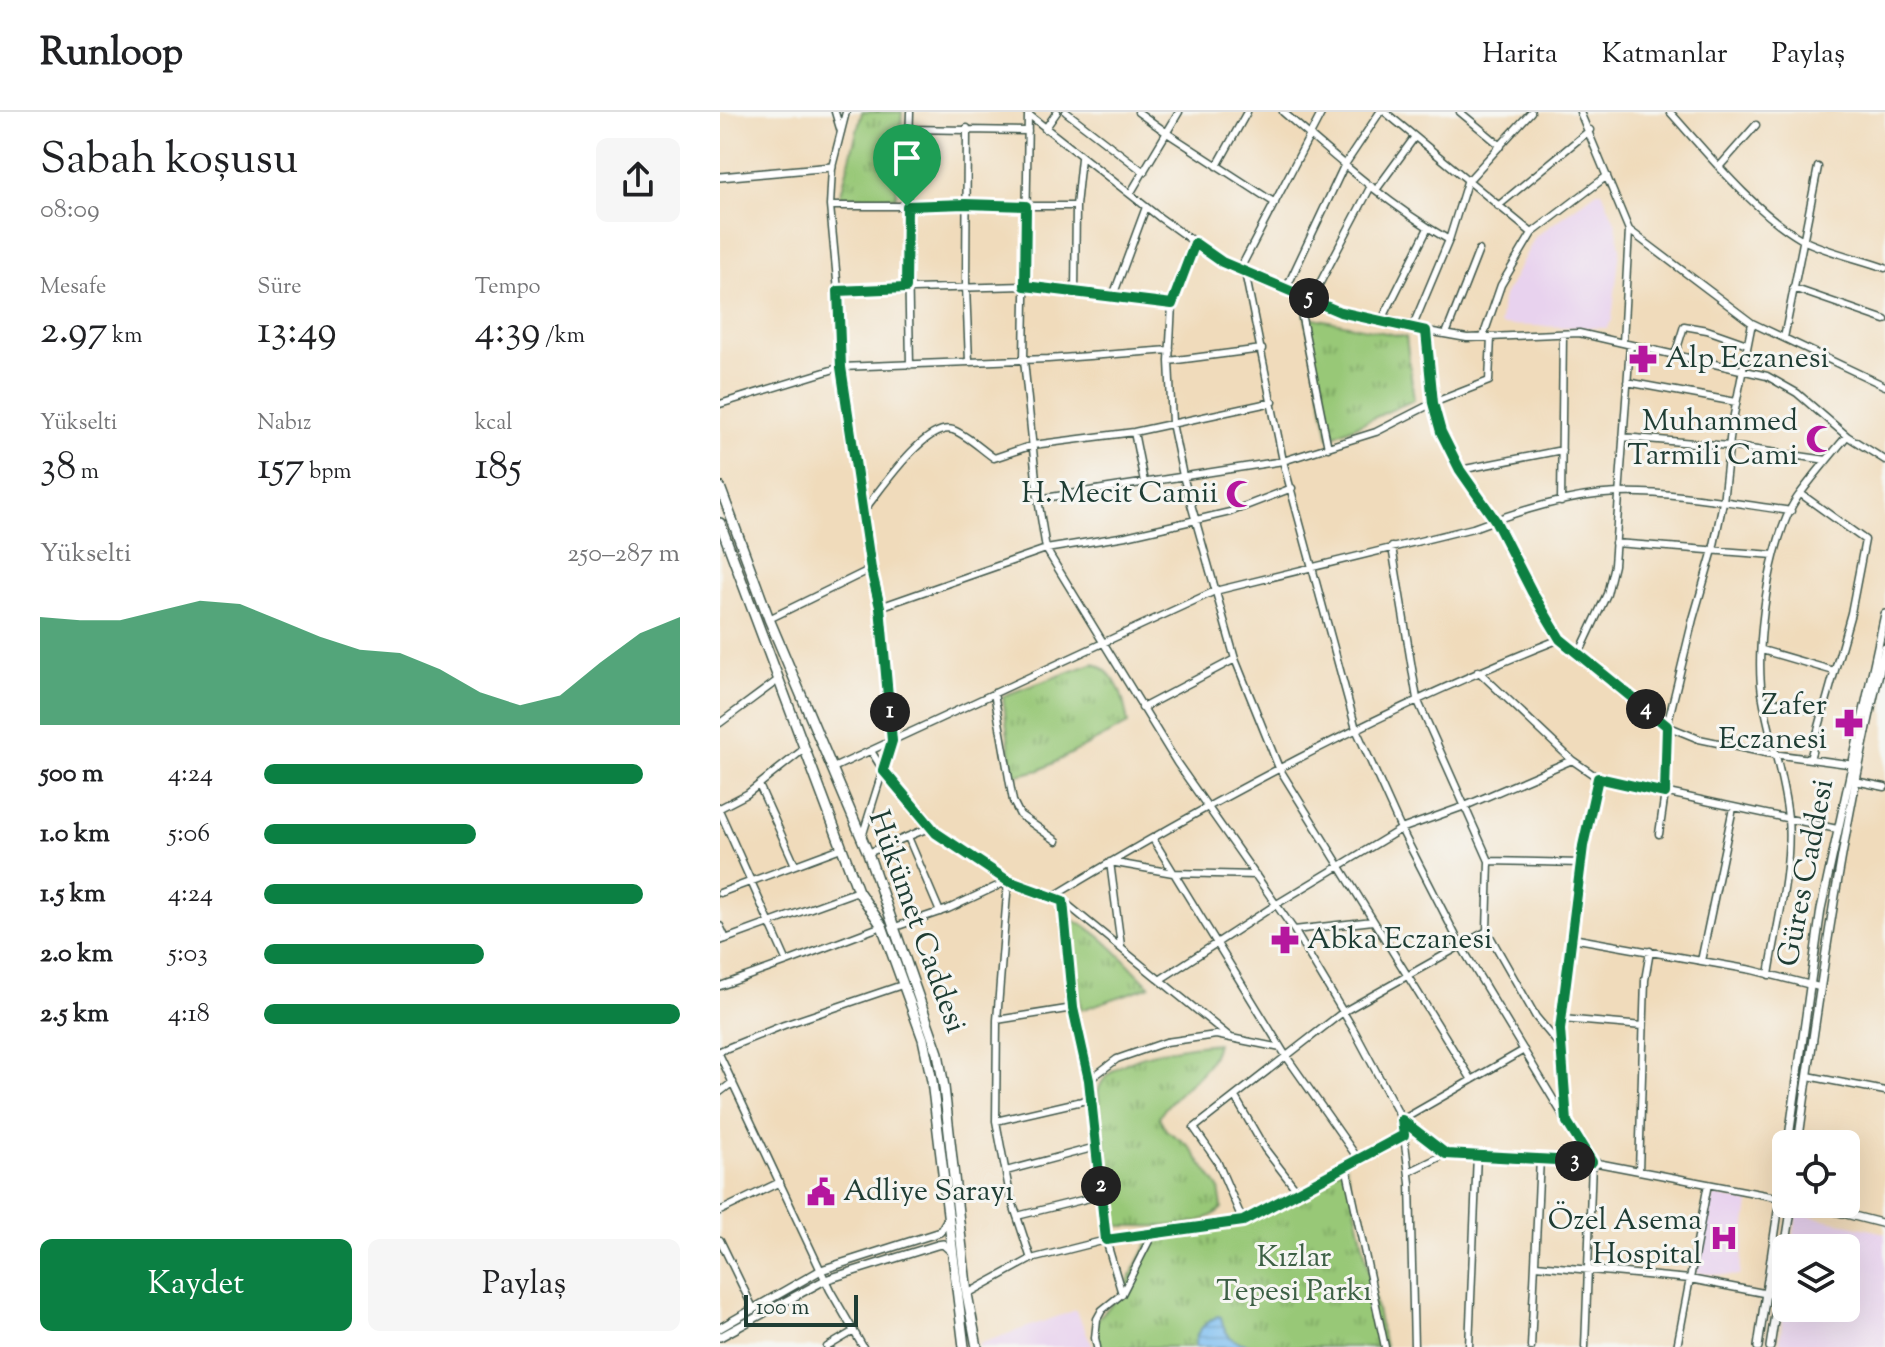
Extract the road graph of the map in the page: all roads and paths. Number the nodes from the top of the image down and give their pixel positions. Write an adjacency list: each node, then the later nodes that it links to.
1 (835, 112): 23 (street)
2 (846, 112): 23 (street)
3 (910, 112): 19 (street)
4 (1057, 112): 20 (street)
5 (1066, 112): 34 (street)
6 (1138, 112): 24 (street)
7 (1179, 112): 24 (street)
8 (1247, 112): 29 (street)
9 (1283, 112): 25 (street)
10 (1322, 112): 25 (street)
11 (1460, 112): 27 (street)
12 (1580, 112): 21 (street)
13 (1670, 112): 32 (street)
14 (1026, 113): 20 (street); 22 (street)
15 (1387, 113): 26 (street); 30 (street)
16 (1528, 113): 27 (street)
17 (1756, 125): 32 (street)
18 (967, 128): 19 (street); 22 (street); 41 (street)
19 (908, 129): 43 (street)
20 (1045, 129): 28 (street)
21 (1590, 130): 35 (street); 46 (street)
22 (1028, 131): 44 (street)
23 (841, 133): 31 (street)
24 (1167, 133): 29 (street); 34 (street)
25 (1310, 135): 30 (street); 40 (street)
26 (1414, 138): 37 (street); 38 (street)
27 (1501, 146): 37 (street)
28 (1081, 158): 39 (street); 45 (street)
29 (1217, 166): 40 (street)
30 (1344, 166): 38 (street); 61 (street)
31 (832, 167): 36 (street); 42 (street)
32 (1719, 167): 52 (street)
33 (1818, 167): 52 (street)
34 (1144, 172): 39 (street)
35 (1607, 176): 49 (street); 50 (street)
36 (720, 177)
37 (1467, 182): 46 (street); 51 (street)
38 (1373, 188): 48 (street); 66 (street)
39 (1130, 194): 47 (street)
40 (1275, 203): 56 (street)
41 (965, 204): 43 (street); 44 (street); 58 (street)
42 (830, 206): 43 (street); 62 (street)
43 (907, 206): 59 (street)
44 (1026, 206): 45 (street); 57 (street)
45 (1076, 206): 63 (street)
46 (1498, 206): 50 (street)
47 (1146, 207): 53 (street); 65 (street)
48 (1428, 228): 51 (street); 69 (street)
49 (1629, 230): 70 (street); 77 (street)
50 (1532, 233): 75 (street)
51 (1449, 240): 71 (street)
52 (1804, 240): 55 (street); 60 (street)
53 (1195, 243): 56 (street); 67 (street)
54 (1479, 250): 73 (street)
55 (1885, 268)
56 (1243, 270): 61 (street); 79 (street)
57 (1025, 286): 58 (street); 63 (street); 82 (street)
58 (966, 287): 59 (street); 84 (street)
59 (906, 288): 62 (street); 85 (street)
60 (1793, 288): 68 (street); 76 (street)
61 (1286, 289): 64 (street)
62 (838, 291): 86 (street)
63 (1075, 292): 65 (street)
64 (1297, 293): 66 (street); 100 (street)
65 (1113, 296): 67 (street)
66 (1311, 300): 69 (street)
67 (1172, 304): 80 (street)
68 (1885, 320)
69 (1381, 322): 71 (street)
70 (1752, 323): 76 (street); 78 (street)
71 (1412, 328): 72 (street)
72 (1426, 331): 73 (street); 92 (street)
73 (1446, 334): 75 (street)
74 (1563, 334): 75 (street); 77 (street); 101 (street)
75 (1487, 337): 92 (street)
76 (1784, 338): 89 (street)
77 (1627, 344): 81 (street); 88 (street)
78 (1747, 344): 81 (street); 87 (street)
79 (1262, 349): 83 (street); 90 (street)
80 (1170, 350): 82 (street); 83 (street)
81 (1675, 355): 87 (street)
82 (1024, 360): 84 (street); 98 (street)
83 (1169, 361): 94 (street)
84 (969, 362): 85 (street)
85 (910, 365): 86 (street)
86 (841, 367): 93 (street); 115 (street)
87 (1741, 371): 91 (street); 96 (street)
88 (1627, 382): 91 (street); 97 (street)
89 (1885, 386)
90 (1273, 402): 94 (street); 104 (street)
91 (1736, 402): 99 (street)
92 (1433, 403): 100 (street); 105 (street)
93 (720, 404)
94 (1172, 423): 95 (street); 106 (street)
95 (1134, 432): 98 (street); 107 (street)
96 (1847, 436): 102 (street); 103 (street)
97 (1623, 437): 99 (street); 110 (street)
98 (1033, 445): 112 (street); 115 (street)
99 (1729, 446): 102 (street); 114 (street)
100 (1328, 448): 104 (street)
101 (1562, 450): 105 (street); 113 (street)
102 (1827, 460): 111 (street)
103 (1885, 460)
104 (1283, 461): 106 (street); 109 (street)
105 (1460, 470): 118 (street)
106 (1183, 476): 107 (street); 117 (street)
107 (1144, 482): 112 (street)
108 (720, 487): 130 (main road, Hükümet Caddesi)
109 (1292, 488): 117 (street); 125 (street)
110 (1619, 493): 113 (street); 114 (street); 120 (street)
111 (1801, 494): 116 (street); 138 (street)
112 (1038, 499): 122 (street)
113 (1561, 502): 118 (street)
114 (1723, 502): 116 (street); 123 (street)
115 (864, 510): 126 (street)
116 (1791, 511): 124 (street)
117 (1196, 520): 122 (street); 127 (street)
118 (1495, 520): 121 (street); 131 (street)
119 (720, 523): 139 (main road)
120 (1615, 543): 123 (street); 135 (street)
121 (1392, 547): 125 (street); 141 (street)
122 (1046, 549): 128 (street); 132 (street)
123 (1713, 550): 124 (street); 146 (street)
124 (1774, 555): 134 (street)
125 (1313, 566): 127 (street); 147 (street)
126 (871, 569): 128 (street); 130 (street)
127 (1215, 591): 132 (street); 136 (street)
128 (880, 607): 148 (street)
129 (1885, 614): 154 (street, Güres Caddesi)
130 (769, 619): 155 (main road, Hükümet Caddesi)
131 (1560, 639): 135 (street); 137 (street)
132 (1101, 642): 140 (street); 143 (street)
133 (1885, 648): 154 (street)
134 (1762, 650): 138 (street); 142 (street)
135 (1578, 656): 146 (street)
136 (1235, 659): 143 (street); 156 (street)
137 (1478, 671): 141 (street); 153 (street)
138 (1834, 671): 144 (street)
139 (778, 680): 145 (street); 149 (main road)
140 (994, 693): 148 (street); 175 (street)
141 (1417, 699): 147 (street); 163 (street)
142 (1763, 699): 144 (street); 151 (street)
143 (1142, 708): 164 (street)
144 (1823, 713): 152 (street)
145 (720, 723)
146 (1667, 726): 151 (street); 162 (street)
147 (1356, 729): 156 (street); 169 (street)
148 (892, 741): 150 (street); 157 (street)
149 (804, 749): 160 (street); 176 (main road)
150 (871, 751): 155 (street); 157 (street)
151 (1777, 754): 152 (street); 167 (street)
152 (1810, 759): 154 (street)
153 (1572, 760): 158 (street); 163 (street)
154 (1855, 766): 159 (street); 170 (street, Güres Caddesi)
155 (833, 768): 172 (main road, Hükümet Caddesi)
156 (1279, 768): 164 (street); 182 (street)
157 (883, 770): 168 (street); 172 (street)
158 (1598, 778): 162 (street); 180 (street)
159 (1855, 781): 161 (street); 213 (street)
160 (759, 785): 166 (street); 181 (street)
161 (1885, 787)
162 (1665, 793): 165 (street); 171 (street)
163 (1465, 806): 169 (street); 178 (street)
164 (1208, 807): 174 (street); 184 (street)
165 (1733, 808): 167 (street); 206 (street)
166 (720, 810): 185 (street)
167 (1788, 819): 170 (street); 208 (street)
168 (931, 827): 173 (street); 186 (street)
169 (1401, 829): 182 (street); 204 (street)
170 (1837, 829): 213 (street, Güres Caddesi)
171 (1659, 834)
172 (862, 837): 177 (main road, Hükümet Caddesi)
173 (908, 837): 177 (street); 192 (street)
174 (1153, 839): 179 (street); 183 (street)
175 (1057, 841)
176 (841, 848): 181 (street); 187 (main road)
177 (868, 853): 197 (main road, Hükümet Caddesi)
178 (1489, 861): 180 (street); 199 (street)
179 (1110, 862): 183 (street); 189 (street); 203 (street)
180 (1581, 863): 200 (street)
181 (795, 865): 185 (street)
182 (1340, 866): 191 (street); 193 (street)
183 (1173, 873): 184 (street); 202 (street)
184 (1256, 875): 191 (street)
185 (751, 880): 188 (street); 194 (street)
186 (1008, 881): 189 (street); 192 (street); 217 (street)
187 (858, 891): 194 (street); 196 (main road)
188 (720, 893)
189 (1054, 896): 190 (street)
190 (1063, 901): 203 (street); 214 (street)
191 (1276, 904): 198 (street); 202 (street)
192 (940, 912): 197 (street)
193 (1373, 921): 198 (street); 209 (street)
194 (769, 922): 201 (street); 207 (street)
195 (720, 926): 201 (street)
196 (882, 926): 207 (street); 211 (main road)
197 (895, 927): 271 (main road, Hükümet Caddesi)
198 (1294, 930): 215 (street)
199 (1487, 931): 204 (street); 220 (street)
200 (1572, 938): 205 (street); 216 (street)
201 (723, 940)
202 (1215, 944): 210 (street); 221 (street)
203 (1121, 946): 210 (street)
204 (1461, 946): 209 (street); 222 (street)
205 (1650, 951): 206 (street); 218 (street)
206 (1701, 961): 208 (street)
207 (787, 962): 212 (street)
208 (1769, 975): 213 (street)
209 (1406, 977): 215 (street); 227 (street)
210 (1161, 979): 219 (street)
211 (902, 985): 223 (street); 256 (main road)
212 (720, 986)
213 (1815, 986): 225 (street); 236 (street, Güres Caddesi)
214 (1073, 1008): 217 (street); 226 (street)
215 (1343, 1012): 224 (street); 233 (street)
216 (1562, 1019): 218 (street); 220 (street)
217 (997, 1020): 234 (street)
218 (1643, 1026): 247 (street)
219 (1231, 1038): 221 (street); 226 (street)
220 (1561, 1047): 235 (street)
221 (1281, 1049): 224 (street)
222 (1524, 1050): 227 (street); 235 (street)
223 (720, 1053): 228 (street)
224 (1286, 1056): 231 (street); 243 (street)
225 (1808, 1076): 229 (street); 237 (street)
226 (1089, 1080): 232 (street)
227 (1472, 1080): 233 (street)
228 (733, 1082): 230 (street); 249 (street)
229 (1885, 1091)
230 (720, 1092)
231 (1235, 1097): 251 (street); 259 (street)
232 (1091, 1099): 234 (street); 239 (street)
233 (1402, 1120): 238 (street); 240 (street)
234 (996, 1121): 246 (street)
235 (1567, 1122): 244 (street)
236 (1790, 1130)
237 (1800, 1130)
238 (1404, 1135): 243 (street); 248 (street)
239 (1096, 1147): 246 (street); 252 (street)
240 (1446, 1154): 241 (street); 248 (street)
241 (1477, 1154): 242 (street); 287 (street)
242 (1540, 1158): 244 (street); 266 (street)
243 (1359, 1160): 245 (street)
244 (1592, 1162): 247 (street); 267 (street)
245 (1346, 1166): 251 (street); 285 (street)
246 (1006, 1171): 255 (street)
247 (1639, 1171): 250 (street)
248 (1409, 1172): 286 (street)
249 (780, 1182): 254 (street); 268 (street)
250 (1708, 1184): 253 (street); 269 (street)
251 (1298, 1192): 259 (street)
252 (1102, 1195): 255 (street); 263 (street)
253 (1772, 1196)
254 (720, 1211)
255 (1017, 1216): 265 (street)
256 (949, 1217): 264 (main road); 268 (street)
257 (1780, 1218): 273 (street)
258 (1860, 1218): 260 (street)
259 (1243, 1221): 261 (street)
260 (1885, 1224)
261 (1153, 1233): 263 (street); 272 (street)
262 (720, 1240): 275 (street)
263 (1106, 1240): 265 (street); 272 (street)
264 (951, 1251): 270 (street); 282 (main road)
265 (1031, 1259): 271 (street)
266 (1536, 1265): 267 (street); 288 (street)
267 (1587, 1269): 269 (street); 289 (street)
268 (821, 1270): 270 (street); 275 (street)
269 (1690, 1279): 273 (street); 290 (street)
270 (825, 1280): 278 (street); 279 (street)
271 (967, 1294): 283 (main road, Hükümet Caddesi)
272 (1122, 1294): 284 (street)
273 (1768, 1294): 274 (street); 291 (street)
274 (1772, 1295)
275 (754, 1310): 277 (street)
276 (1774, 1322): 292 (street)
277 (720, 1328)
278 (854, 1331): 280 (street); 281 (street)
279 (720, 1337)
280 (827, 1347)
281 (863, 1347)
282 (964, 1347)
283 (977, 1347)
284 (1097, 1347)
285 (1385, 1347)
286 (1414, 1347)
287 (1469, 1347)
288 (1531, 1347)
289 (1585, 1347)
290 (1677, 1347)
291 (1758, 1347)
292 (1770, 1347)

